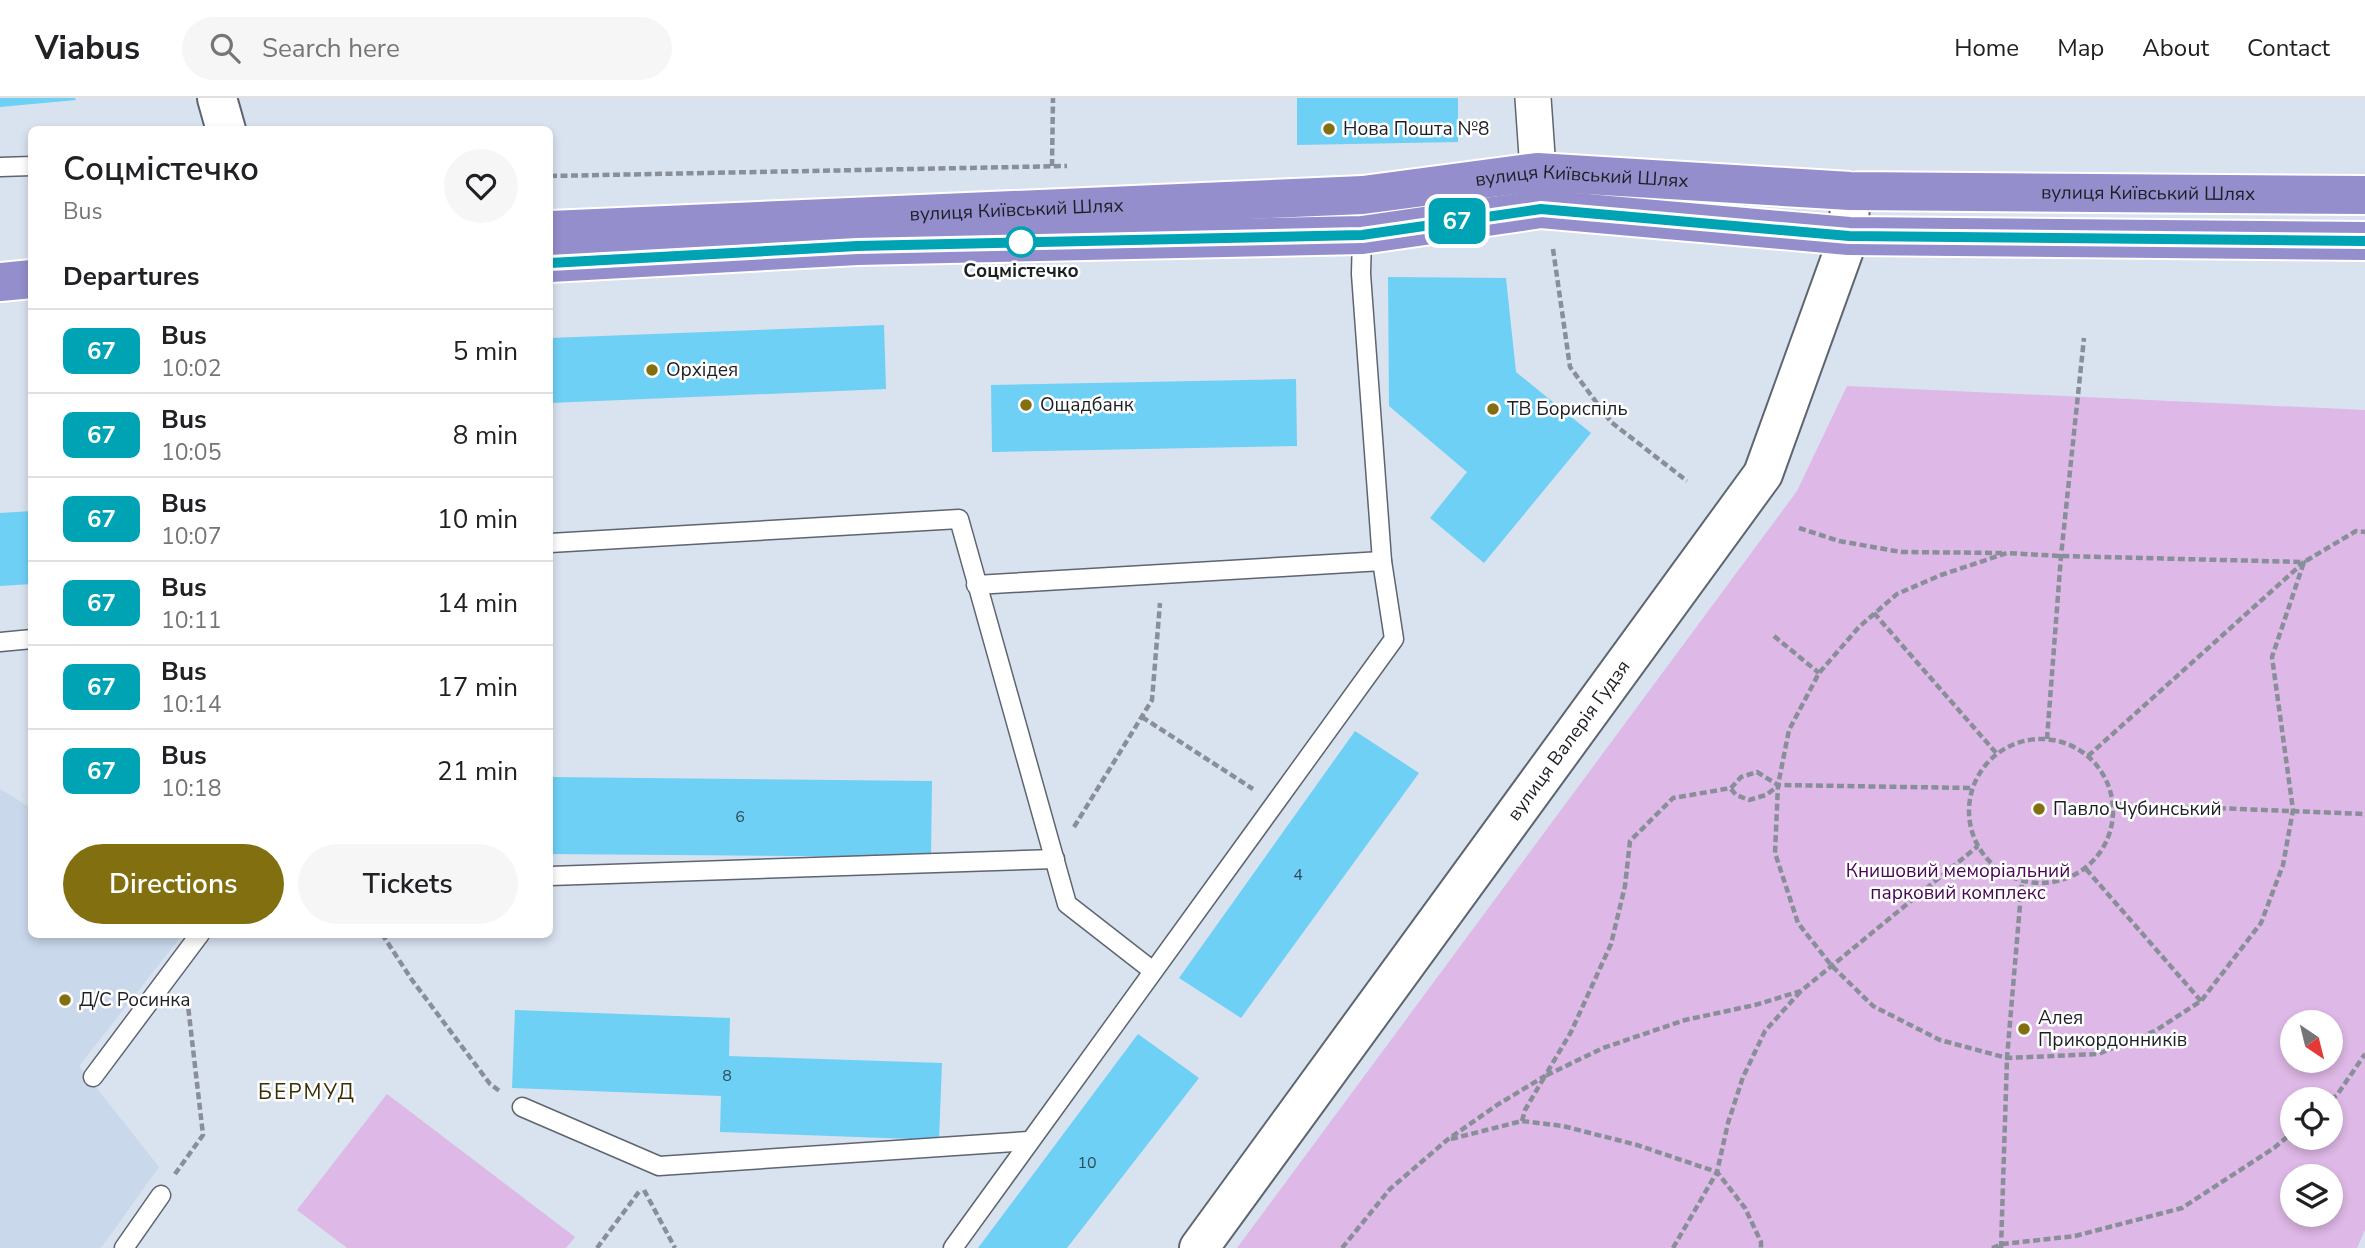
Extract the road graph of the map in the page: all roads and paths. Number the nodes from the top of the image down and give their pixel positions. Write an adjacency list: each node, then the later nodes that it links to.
1 (217, 98): 4 (street)
2 (1053, 98): 6 (path)
3 (1534, 98): 9 (street)
4 (225, 126)
5 (28, 166): 8 (lane)
6 (1052, 166): 7 (path); 10 (path)
7 (1080, 166)
8 (0, 167)
9 (1537, 172): 11 (highway, вулиця Київський Шлях); 13 (street); 14 (highway, вулиця Київський Шлях)
10 (553, 176)
11 (1850, 191): 12 (highway, вулиця Київський Шлях); 16 (street, вулиця Валерія Гудзя)
12 (2365, 195)
13 (1546, 225): 15 (highway, вулиця Київський Шлях); 16 (highway, вулиця Київський Шлях); 22 (path)
14 (553, 230)
15 (1362, 235): 18 (highway, вулиця Київський Шлях); 28 (lane)
16 (1849, 236): 17 (highway, вулиця Київський Шлях); 77 (street, вулиця Валерія Гудзя)
17 (2365, 241)
18 (553, 263)
19 (28, 279): 20 (highway)
20 (0, 282)
21 (2084, 338): 27 (path)
22 (1687, 481)
23 (1799, 528): 26 (path)
24 (2365, 532): 29 (path)
25 (553, 543): 31 (lane)
26 (2007, 552): 27 (path); 32 (path)
27 (2061, 556): 29 (path); 38 (path)
28 (1382, 561): 30 (lane); 44 (lane)
29 (2304, 562): 40 (path); 46 (path)
30 (1163, 574): 31 (lane); 37 (path)
31 (976, 585): 49 (lane)
32 (1874, 613): 36 (path); 39 (path)
33 (1774, 636): 36 (path)
34 (28, 639): 35 (lane)
35 (0, 642)
36 (1819, 673): 41 (path)
37 (1142, 717): 44 (path); 49 (path)
38 (2047, 739): 39 (path); 40 (path)
39 (1997, 754): 43 (path)
40 (2088, 756): 45 (path)
41 (1778, 786): 42 (path); 42 (path); 43 (path); 56 (path)
42 (1731, 788): 62 (path)
43 (1973, 788): 48 (path)
44 (1275, 803): 57 (lane)
45 (2114, 804): 46 (path); 50 (path)
46 (2293, 810): 47 (path); 59 (path)
47 (2365, 814)
48 (1978, 846): 52 (path); 56 (path)
49 (1055, 859): 51 (lane); 57 (lane)
50 (2086, 869): 52 (path); 59 (path)
51 (553, 876)
52 (2022, 881): 61 (path)
53 (197, 938): 55 (lane)
54 (385, 938): 65 (path)
55 (183, 958): 63 (lane); 71 (path)
56 (1831, 965): 58 (path); 61 (path)
57 (1153, 971): 68 (lane)
58 (1801, 991): 62 (path); 70 (path)
59 (2201, 1001): 61 (path)
60 (2365, 1054): 64 (path)
61 (2007, 1058): 72 (path)
62 (1545, 1076): 66 (path); 67 (path)
63 (93, 1077)
64 (2343, 1087)
65 (522, 1107): 68 (lane)
66 (1522, 1121): 67 (path); 70 (path)
67 (1447, 1140): 78 (path)
68 (1029, 1141): 76 (lane)
69 (2280, 1143): 72 (path)
70 (1717, 1172): 79 (path); 80 (path)
71 (161, 1195): 73 (lane)
72 (2002, 1246): 81 (path)
73 (124, 1248)
74 (597, 1248): 75 (path)
75 (675, 1248)
76 (953, 1248)
77 (1199, 1248)
78 (1342, 1248)
79 (1673, 1248)
80 (1761, 1248)
81 (1992, 1248)

